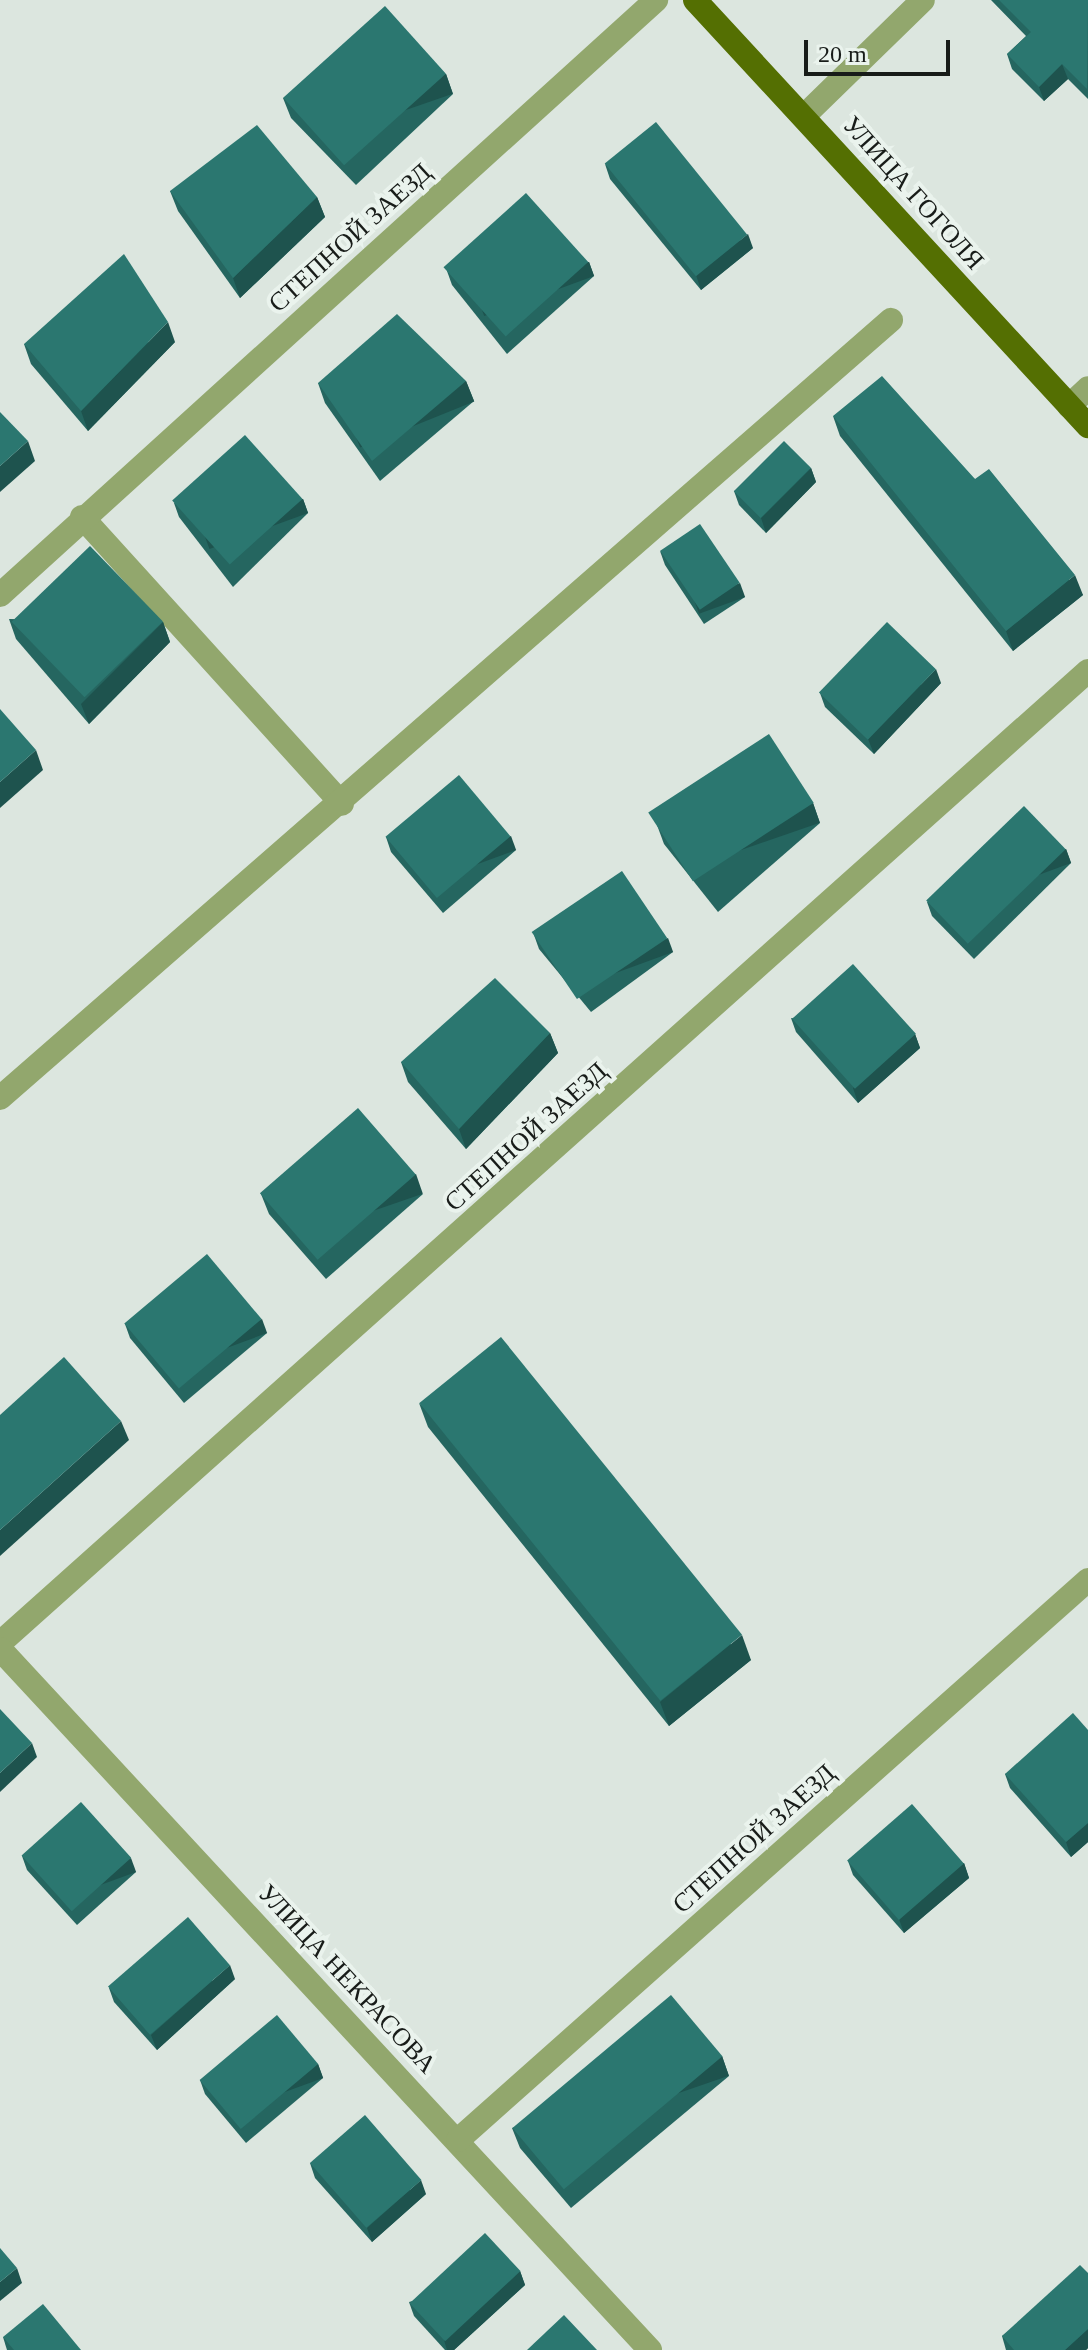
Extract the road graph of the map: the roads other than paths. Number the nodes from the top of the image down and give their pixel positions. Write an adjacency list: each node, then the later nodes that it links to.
1 (656, 0): 9 (street, СТЕПНОЙ ЗАЕЗД)
2 (695, 0): 4 (main road, УЛИЦА ГОГОЛЯ)
3 (923, 0): 4 (street)
4 (804, 116): 7 (main road, УЛИЦА ГОГОЛЯ)
5 (891, 320): 12 (street)
6 (1088, 388): 7 (street)
7 (1069, 406): 8 (main road, УЛИЦА ГОГОЛЯ)
8 (1088, 426)
9 (82, 517): 10 (street, СТЕПНОЙ ЗАЕЗД); 12 (street)
10 (0, 595)
11 (1088, 671): 15 (street, СТЕПНОЙ ЗАЕЗД)
12 (342, 804): 13 (street)
13 (0, 1098)
14 (1088, 1580): 16 (street, СТЕПНОЙ ЗАЕЗД)
15 (0, 1646): 16 (street, УЛИЦА НЕКРАСОВА)
16 (458, 2140): 17 (street, УЛИЦА НЕКРАСОВА)
17 (650, 2350)

